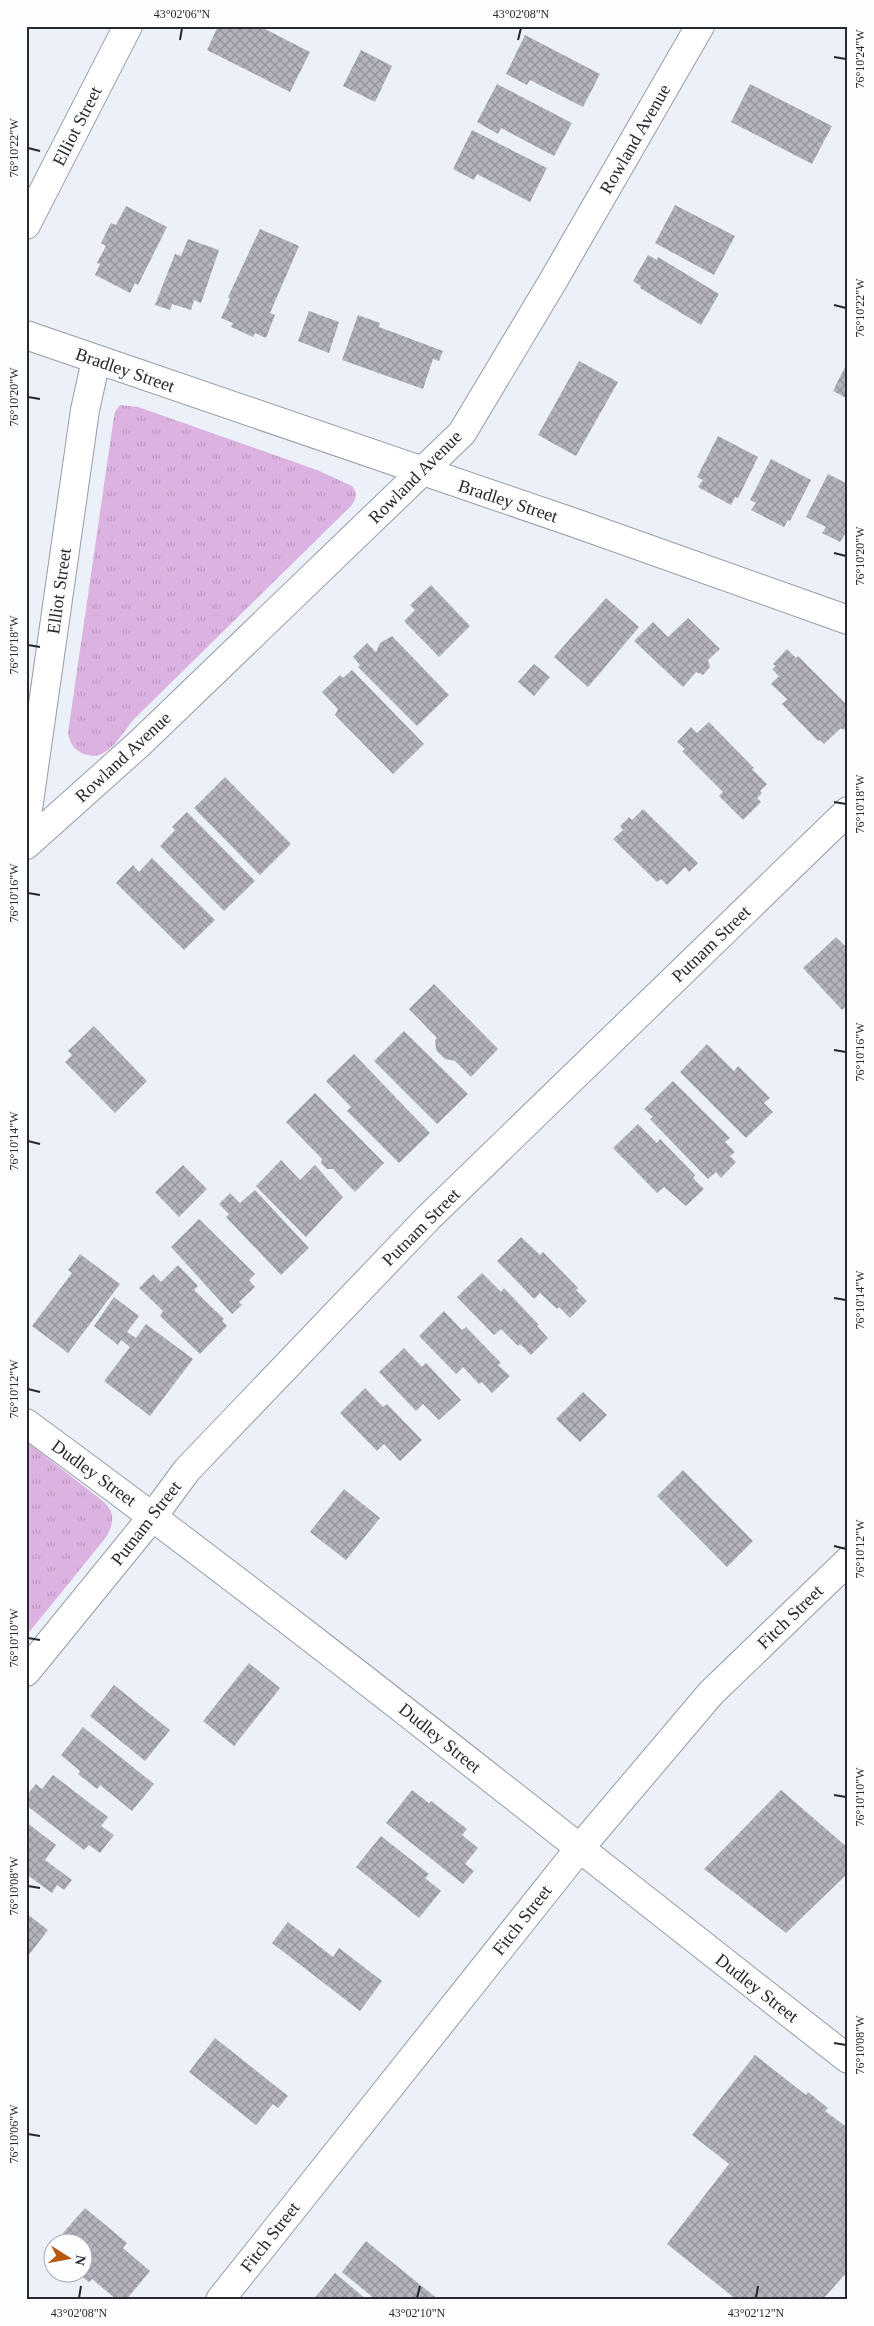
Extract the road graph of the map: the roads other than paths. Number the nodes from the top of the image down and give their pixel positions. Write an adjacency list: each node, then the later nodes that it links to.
1 (128, 26): 3 (street, Elliot Street)
2 (700, 26): 6 (street, Rowland Avenue)
3 (26, 225)
4 (26, 335): 5 (street, Bradley Street)
5 (96, 360): 6 (street, Bradley Street); 9 (street, Elliot Street)
6 (422, 472): 7 (street, Bradley Street); 10 (street, Rowland Avenue)
7 (848, 620)
8 (848, 811): 12 (street, Putnam Street)
9 (26, 823)
10 (26, 845)
11 (26, 1423): 12 (street, Dudley Street)
12 (153, 1516): 14 (street, Putnam Street); 15 (street, Dudley Street)
13 (848, 1561): 15 (street, Fitch Street)
14 (26, 1672)
15 (578, 1849): 16 (street, Dudley Street); 17 (street, Fitch Street)
16 (848, 2059)
17 (220, 2300)

